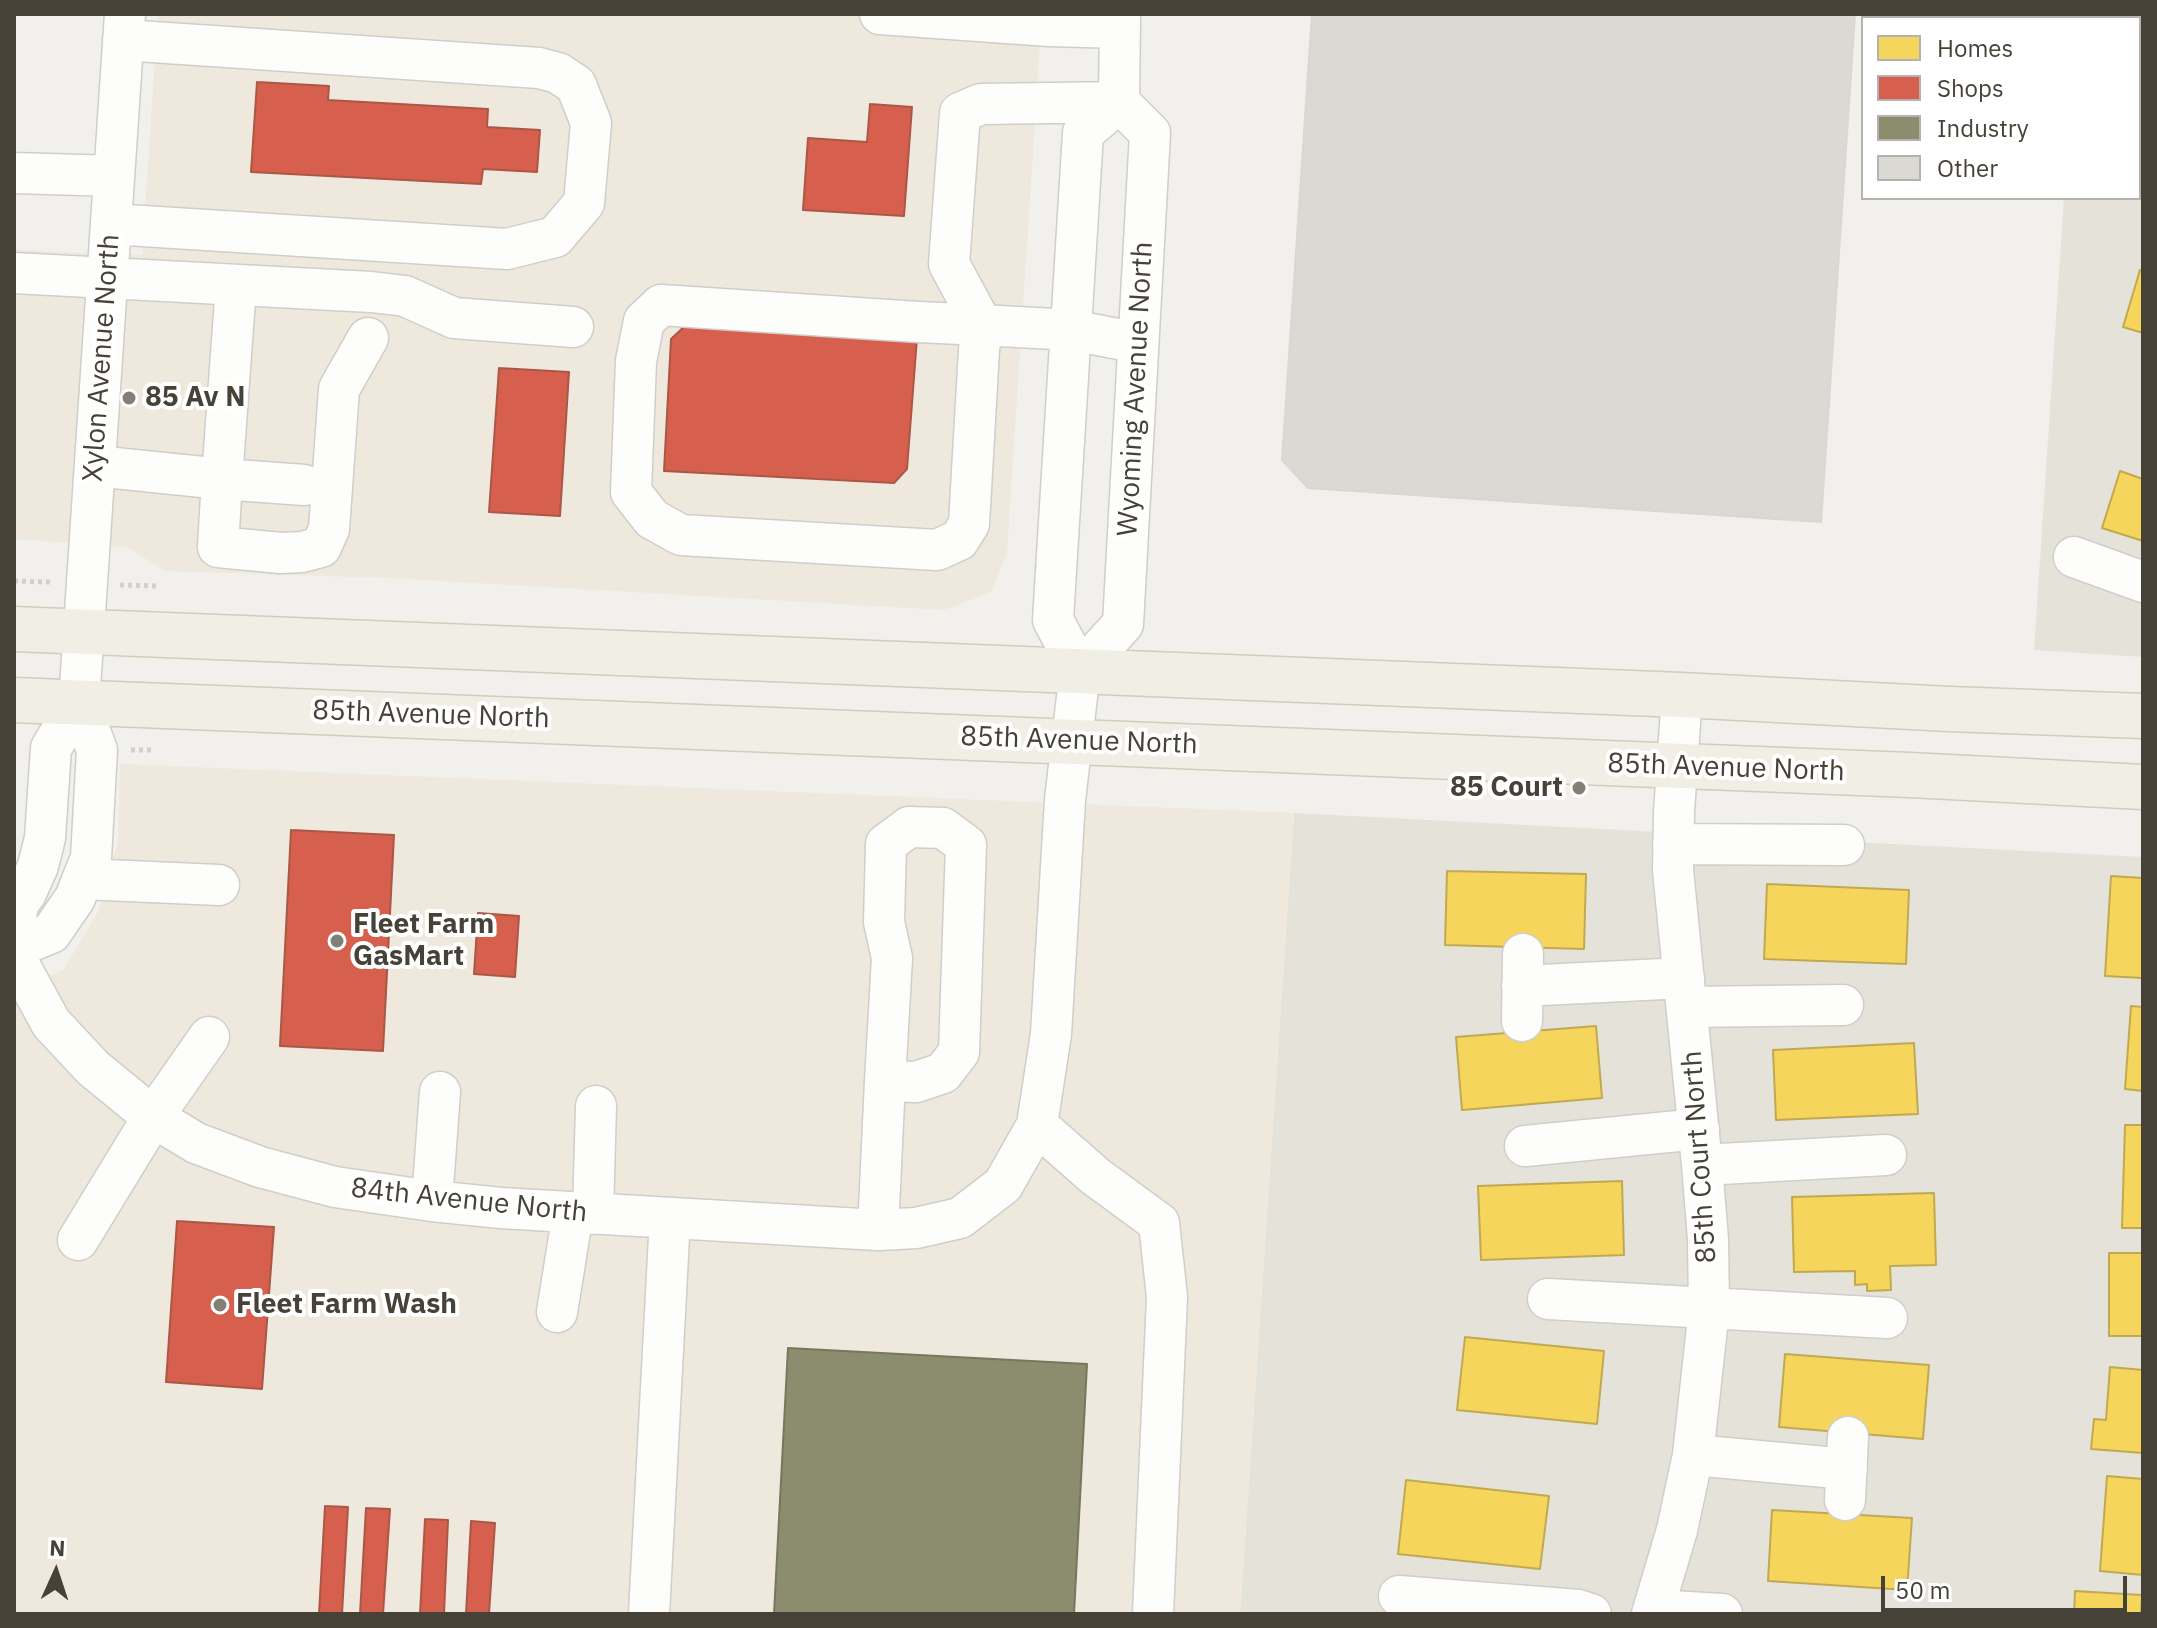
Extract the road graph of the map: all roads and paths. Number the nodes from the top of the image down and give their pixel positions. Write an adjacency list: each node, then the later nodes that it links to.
1 (880, 14): 2 (street)
2 (1120, 21): 4 (street)
3 (124, 27): 6 (street, Xylon Avenue North); 7 (street)
4 (1119, 102): 11 (street); 13 (street); 15 (street, Wyoming Avenue North)
5 (14, 173): 6 (street)
6 (114, 176): 7 (street, Xylon Avenue North)
7 (111, 224): 9 (street, Xylon Avenue North)
8 (14, 273): 9 (street)
9 (108, 278): 10 (street); 16 (street, Xylon Avenue North)
10 (236, 285): 12 (street); 17 (street)
11 (982, 325): 11 (street); 13 (street)
12 (573, 327)
13 (1072, 330): 15 (street); 23 (street)
14 (368, 338): 17 (street)
15 (1138, 343): 23 (street, Wyoming Avenue North)
16 (95, 466): 17 (street); 22 (street, Xylon Avenue North)
17 (222, 479): 18 (street)
18 (304, 485)
19 (2074, 557): 20 (street)
20 (2143, 582)
21 (14, 629): 22 (main road)
22 (84, 631): 23 (main road); 26 (street, Xylon Avenue North)
23 (1080, 671): 24 (main road); 28 (street)
24 (1682, 695): 27 (main road); 29 (street, 85th Court North)
25 (14, 700): 26 (main road, 85th Avenue North)
26 (79, 702): 28 (main road, 85th Avenue North); 33 (street); 35 (street)
27 (2143, 716)
28 (1071, 741): 29 (main road, 85th Avenue North); 46 (street)
29 (1678, 766): 30 (main road, 85th Avenue North); 31 (street, 85th Court North)
30 (2143, 787)
31 (1673, 844): 32 (street); 39 (street, 85th Court North)
32 (1844, 845)
33 (83, 879): 34 (street); 36 (street)
34 (219, 885)
35 (14, 931)
36 (14, 948)
37 (14, 955): 45 (street, 84th Avenue North)
38 (1522, 987): 39 (street)
39 (1686, 993): 40 (street); 48 (street, 85th Court North)
40 (1843, 1005)
41 (209, 1037): 45 (street)
42 (885, 1081): 42 (street); 53 (street)
43 (440, 1092): 50 (street)
44 (596, 1106): 51 (street)
45 (153, 1117): 50 (street, 84th Avenue North); 54 (street)
46 (1037, 1125): 53 (street, 84th Avenue North); 64 (street)
47 (1525, 1146): 48 (street)
48 (1701, 1147): 49 (street); 56 (street, 85th Court North)
49 (1886, 1155)
50 (432, 1201): 51 (street, 84th Avenue North)
51 (583, 1213): 52 (street, 84th Avenue North); 57 (street)
52 (670, 1218): 53 (street, 84th Avenue North); 63 (street)
53 (878, 1230)
54 (78, 1240)
55 (1548, 1299): 56 (street)
56 (1709, 1309): 58 (street); 59 (street, 85th Court North)
57 (557, 1312)
58 (1887, 1318)
59 (1693, 1455): 60 (street); 62 (street, 85th Court North)
60 (1847, 1469)
61 (1399, 1596): 65 (street)
62 (1653, 1612): 66 (street)
63 (649, 1614)
64 (1153, 1614)
65 (1591, 1614)
66 (1722, 1614)

